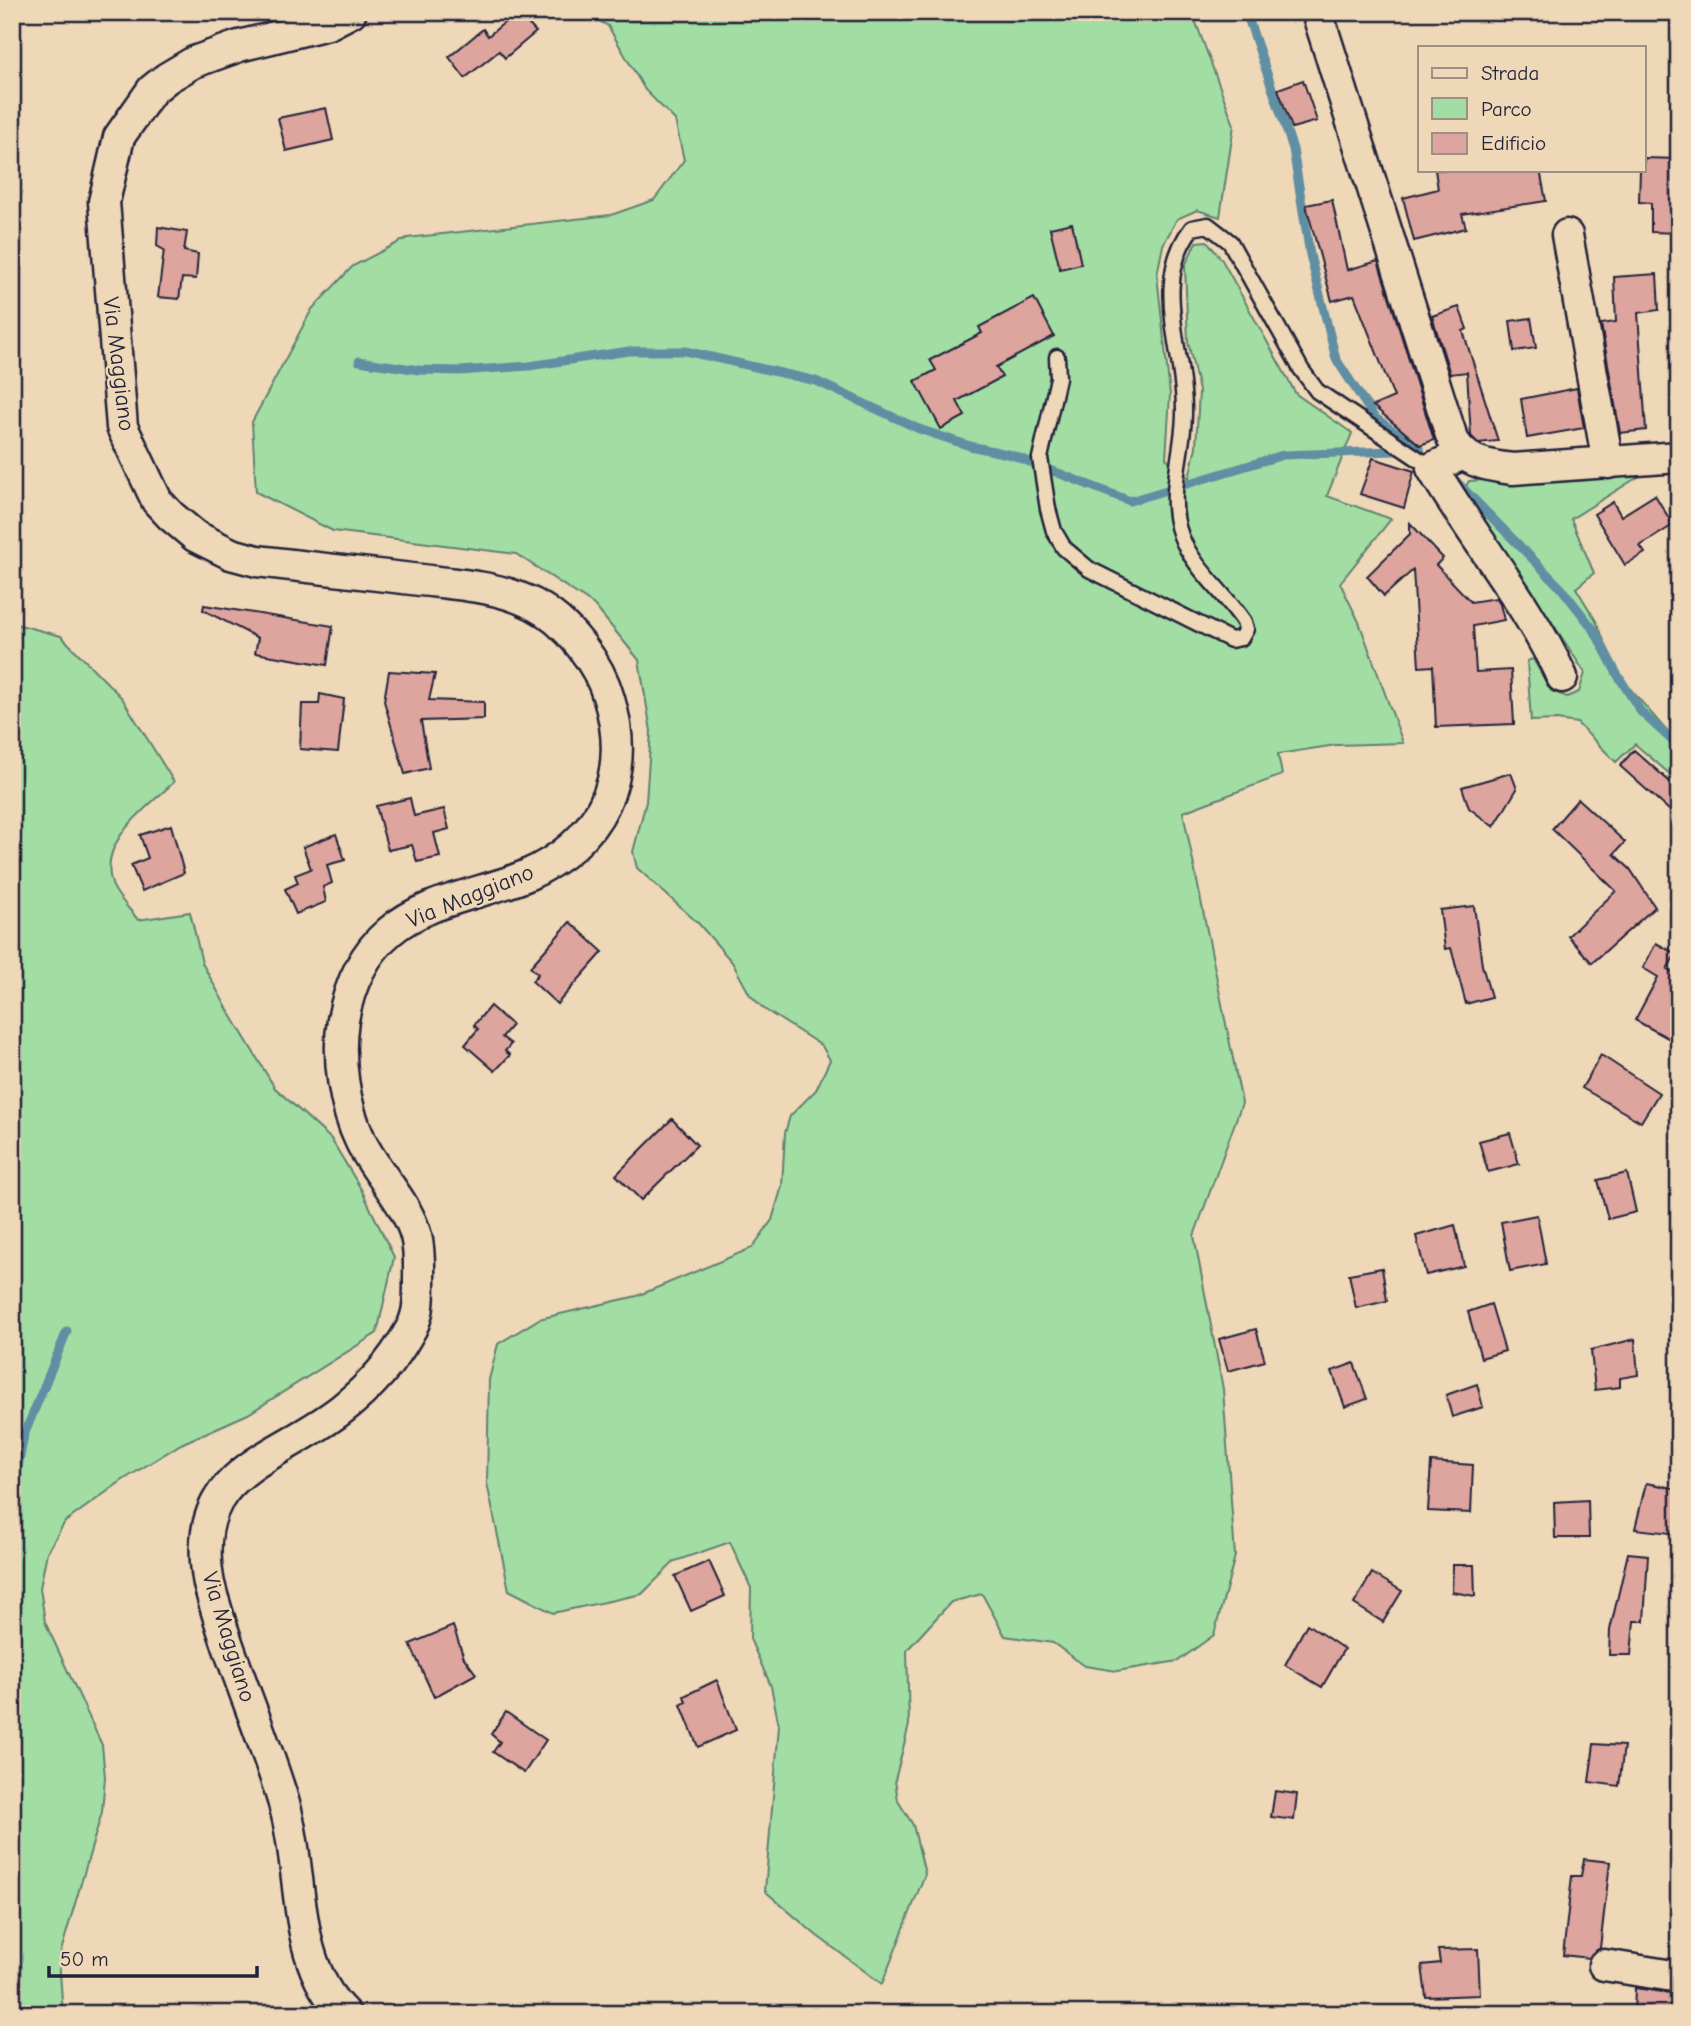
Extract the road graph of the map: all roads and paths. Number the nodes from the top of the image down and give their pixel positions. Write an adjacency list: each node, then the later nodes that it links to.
1 (351, 12): 11 (street, Via Maggiano)
2 (1317, 12): 7 (street)
3 (1567, 235): 6 (street)
4 (1057, 357): 7 (lane)
5 (1679, 457): 6 (street)
6 (1608, 463): 7 (street)
7 (1444, 464): 8 (street)
8 (1562, 677)
9 (1604, 1965): 10 (street)
10 (1679, 1977)
11 (345, 2014)

